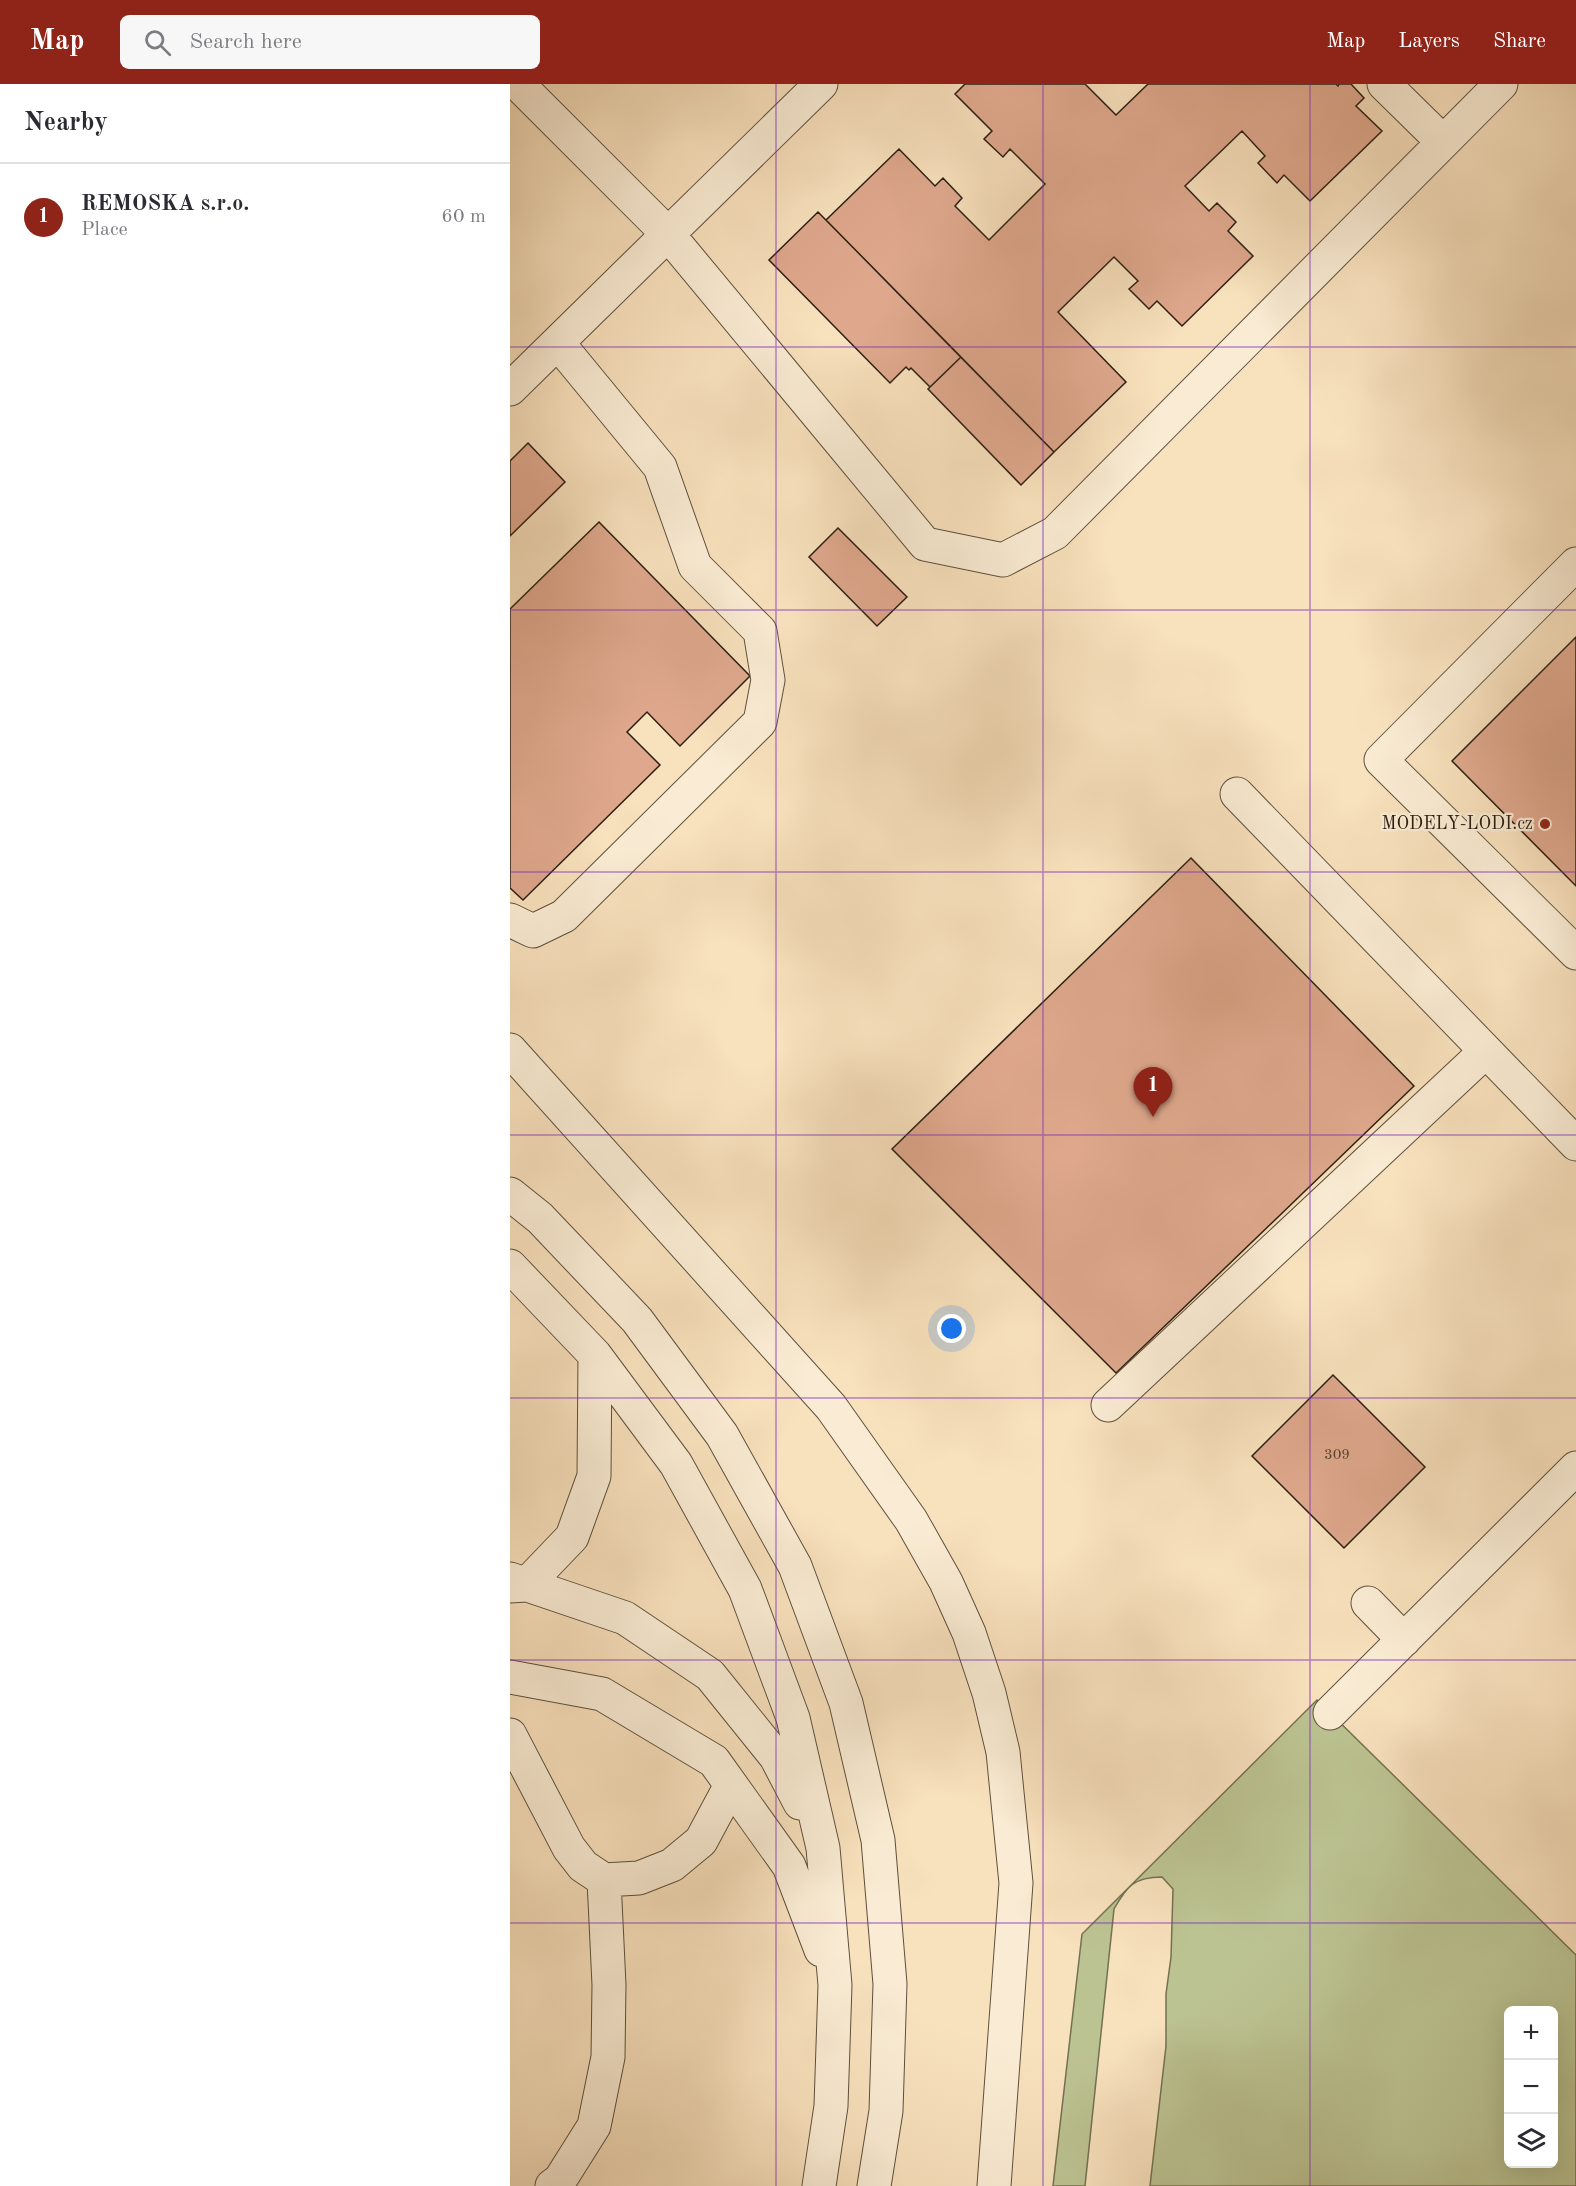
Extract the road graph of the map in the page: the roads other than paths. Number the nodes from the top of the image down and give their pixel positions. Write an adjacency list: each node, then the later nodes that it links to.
1 (518, 84): 6 (street)
2 (821, 84): 6 (street)
3 (1384, 84): 5 (street)
4 (1501, 84): 5 (street)
5 (1443, 142): 6 (street)
6 (667, 233): 7 (street)
7 (558, 343): 8 (street); 11 (street)
8 (510, 389)
9 (1576, 564): 12 (street)
10 (1237, 794): 14 (street)
11 (510, 920)
12 (1576, 953)
13 (510, 1050): 34 (street)
14 (1486, 1051): 15 (street); 19 (street)
15 (1576, 1144)
16 (510, 1194): 33 (street)
17 (510, 1266): 18 (street)
18 (595, 1355): 21 (street); 28 (street)
19 (1108, 1405)
20 (1576, 1468): 23 (street)
21 (515, 1583): 28 (street)
22 (1368, 1603): 23 (street)
23 (1404, 1640): 25 (street)
24 (510, 1677): 27 (street)
25 (1330, 1713)
26 (510, 1735): 29 (street)
27 (731, 1785): 29 (street); 30 (street)
28 (823, 1848): 30 (street)
29 (604, 1880): 31 (street)
30 (835, 1985): 32 (street)
31 (552, 2186)
32 (819, 2186)
33 (874, 2186)
34 (994, 2186)

